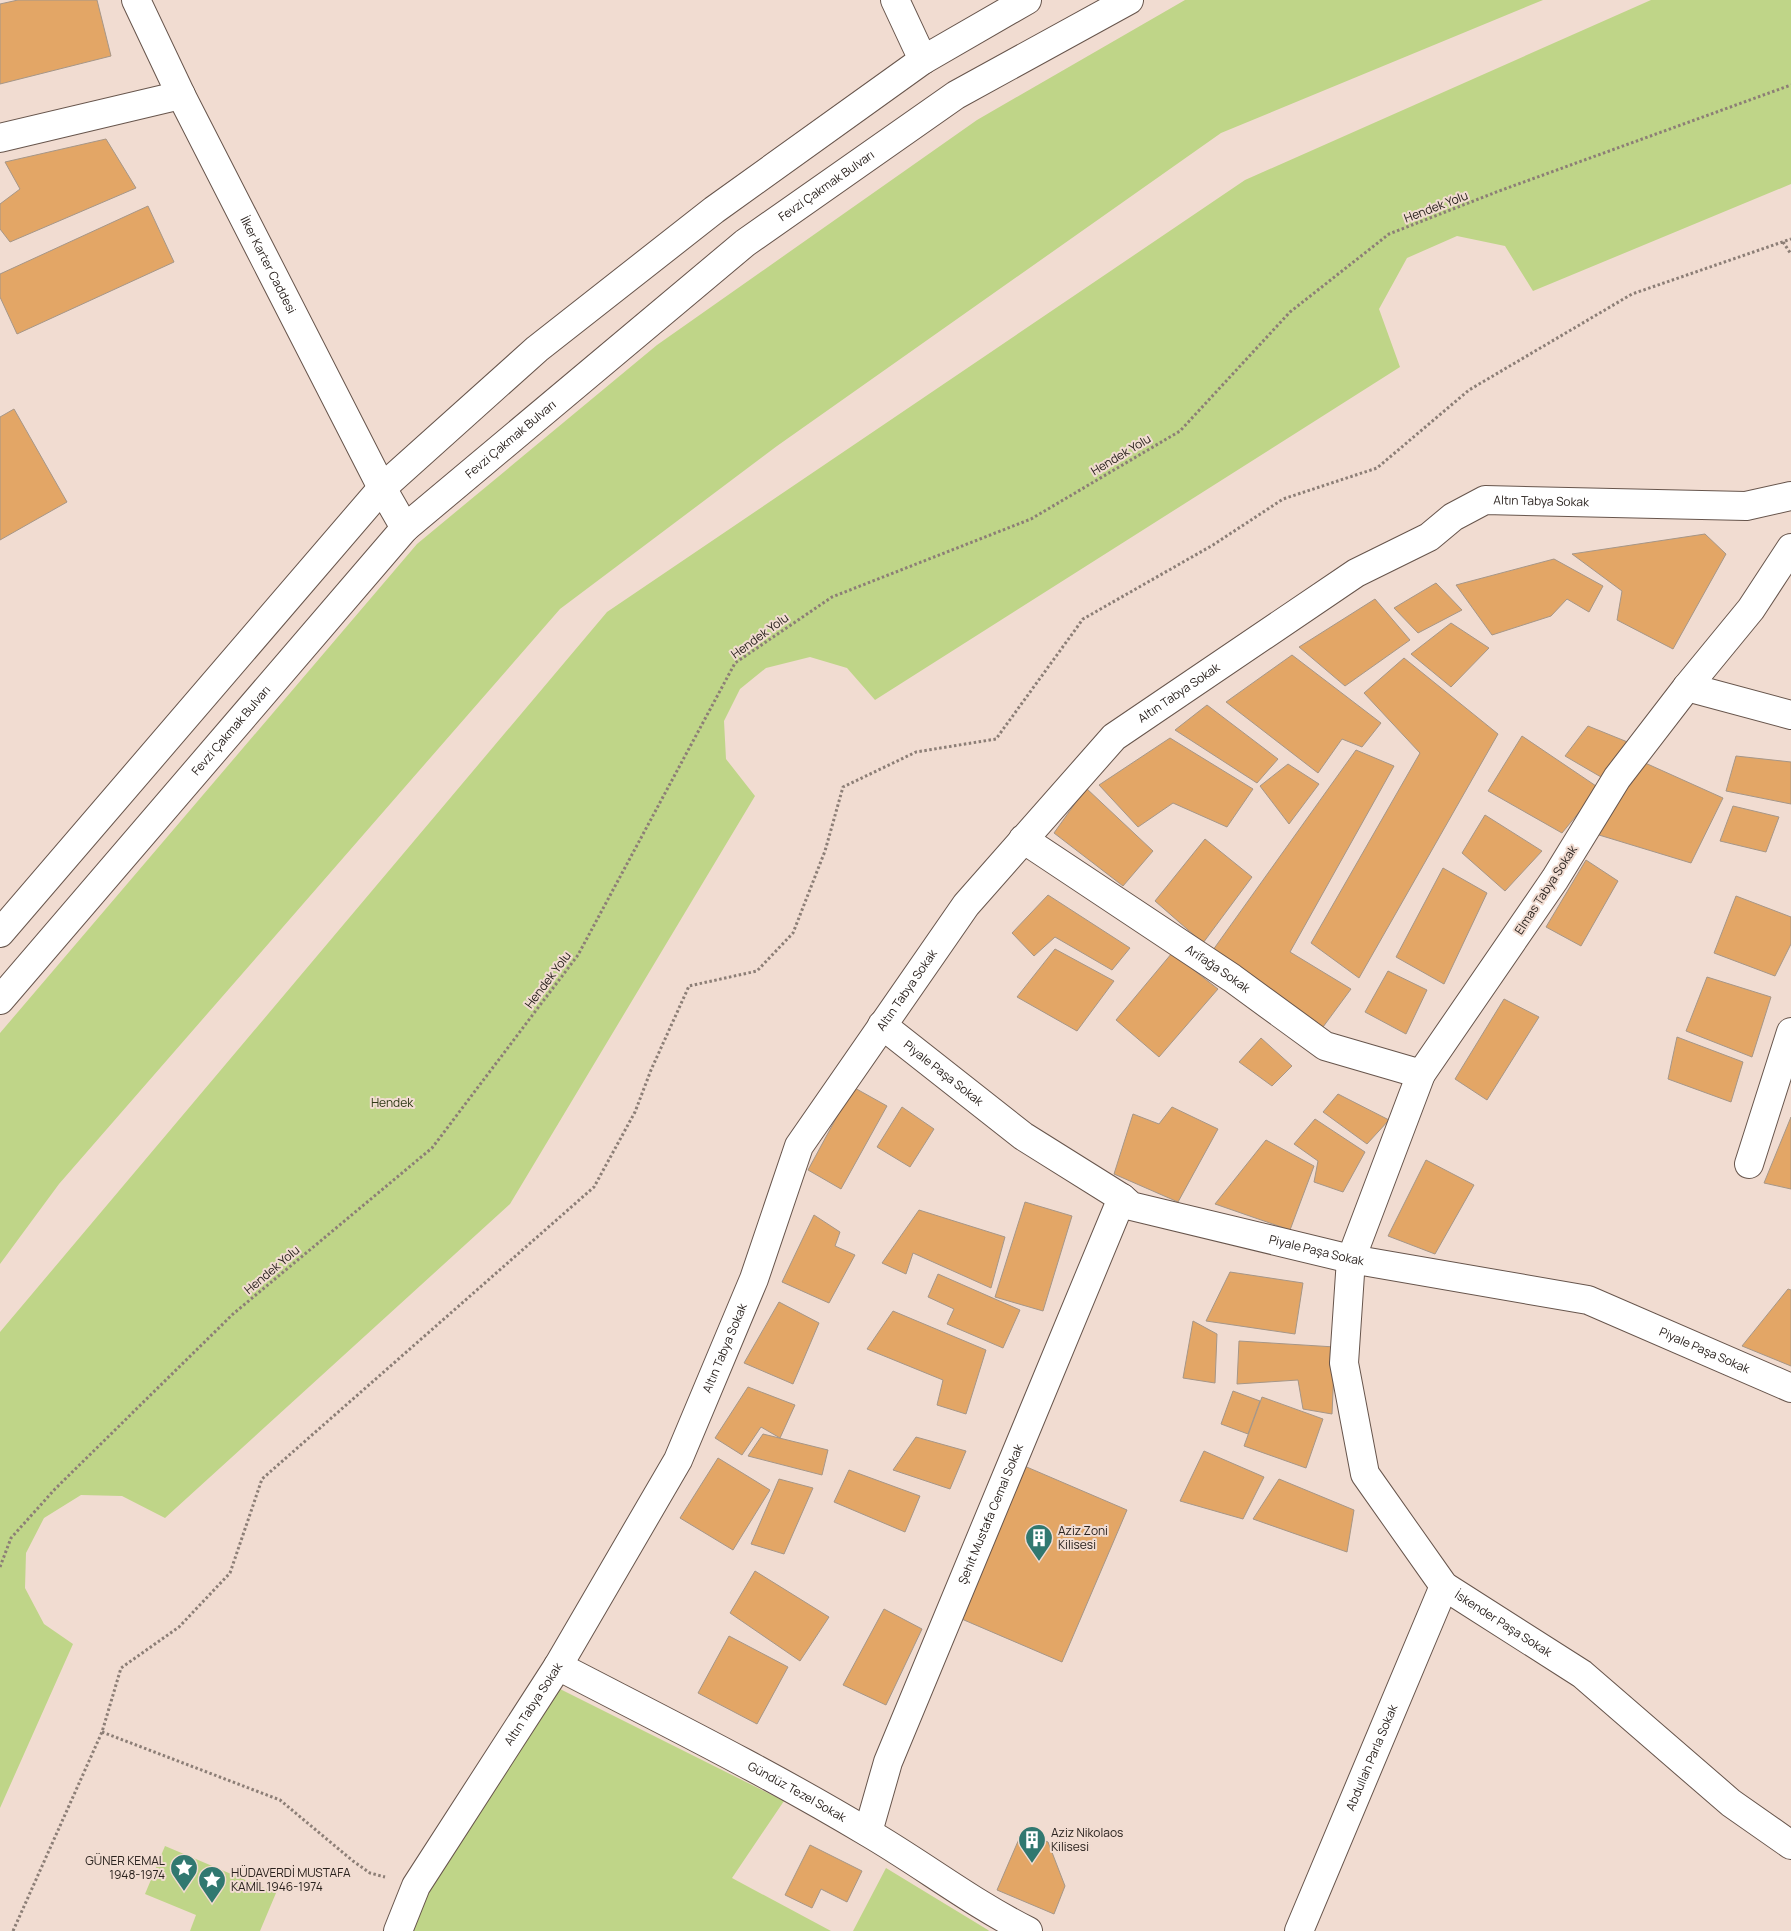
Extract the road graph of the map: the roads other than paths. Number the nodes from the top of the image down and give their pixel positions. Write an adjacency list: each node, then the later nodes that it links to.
1 (136, 0): 6 (street, İlker Karter Caddesi)
2 (895, 0): 5 (street)
3 (1027, 0): 5 (street)
4 (1129, 0): 10 (street, Fevzi Çakmak Bulvarı)
5 (923, 60): 8 (street)
6 (181, 95): 7 (street); 8 (street, İlker Karter Caddesi)
7 (0, 138)
8 (382, 488): 10 (street, İlker Karter Caddesi); 15 (street)
9 (1791, 496): 14 (street, Altın Tabya Sokak)
10 (405, 528): 16 (street, Fevzi Çakmak Bulvarı)
11 (1791, 548): 12 (street, Elmas Tabya Sokak)
12 (1687, 687): 13 (street); 19 (street, Elmas Tabya Sokak)
13 (1791, 715)
14 (1023, 839): 17 (street, Altın Tabya Sokak); 19 (street, Arifağa Sokak)
15 (0, 933)
16 (0, 1000)
17 (882, 1025): 21 (street, Piyale Paşa Sokak); 25 (street, Altın Tabya Sokak)
18 (1791, 1032): 20 (street)
19 (1421, 1074): 22 (street, Elmas Tabya Sokak)
20 (1749, 1164)
21 (1122, 1198): 22 (street, Piyale Paşa Sokak); 26 (street, Şehit Mustafa Cemal Sokak)
22 (1351, 1259): 23 (street, Piyale Paşa Sokak); 24 (street, İskender Paşa Sokak)
23 (1791, 1388)
24 (1444, 1586): 27 (street, İskender Paşa Sokak); 31 (street, Abdullah Parla Sokak)
25 (558, 1666): 26 (street, Gündüz Tezel Sokak); 29 (street, Altın Tabya Sokak)
26 (868, 1832): 28 (street, Gündüz Tezel Sokak)
27 (1791, 1845)
28 (1003, 1923): 30 (street, Gündüz Tezel Sokak)
29 (398, 1931)
30 (1028, 1931)
31 (1299, 1931)

